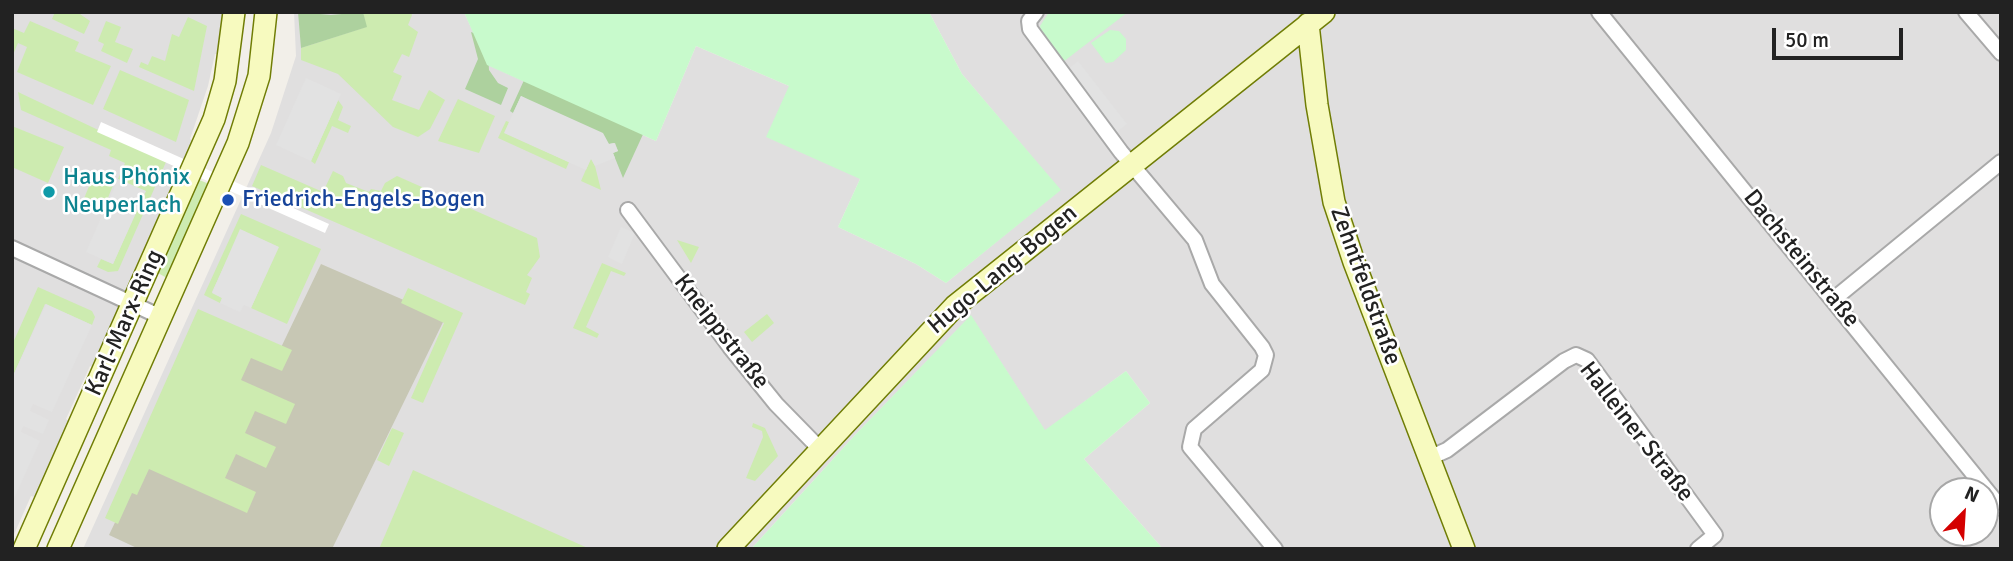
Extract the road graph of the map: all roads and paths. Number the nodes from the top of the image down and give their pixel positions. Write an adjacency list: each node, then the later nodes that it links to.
1 (234, 12): 13 (street, Karl-Marx-Ring)
2 (266, 12): 14 (street, Karl-Marx-Ring)
3 (1036, 12): 9 (street)
4 (1599, 12): 12 (street, Dachsteinstraße)
5 (1966, 12): 7 (street)
6 (1313, 16): 9 (street, Hugo-Lang-Bogen); 16 (street, Zehntfeldstraße)
7 (2001, 52)
8 (2001, 162): 12 (street)
9 (1132, 165): 15 (street, Hugo-Lang-Bogen); 21 (street)
10 (628, 210): 15 (street, Kneippstraße)
11 (12, 248): 13 (street)
12 (1834, 299): 17 (street, Dachsteinstraße)
13 (134, 304): 14 (street); 18 (street, Karl-Marx-Ring)
14 (162, 317): 19 (street, Karl-Marx-Ring)
15 (820, 449): 20 (street, Hugo-Lang-Bogen)
16 (1429, 458): 22 (street, Zehntfeldstraße); 23 (street, Halleiner Straße)
17 (2001, 508)
18 (24, 549)
19 (58, 549)
20 (728, 549)
21 (1275, 549)
22 (1464, 549)
23 (1698, 549)

